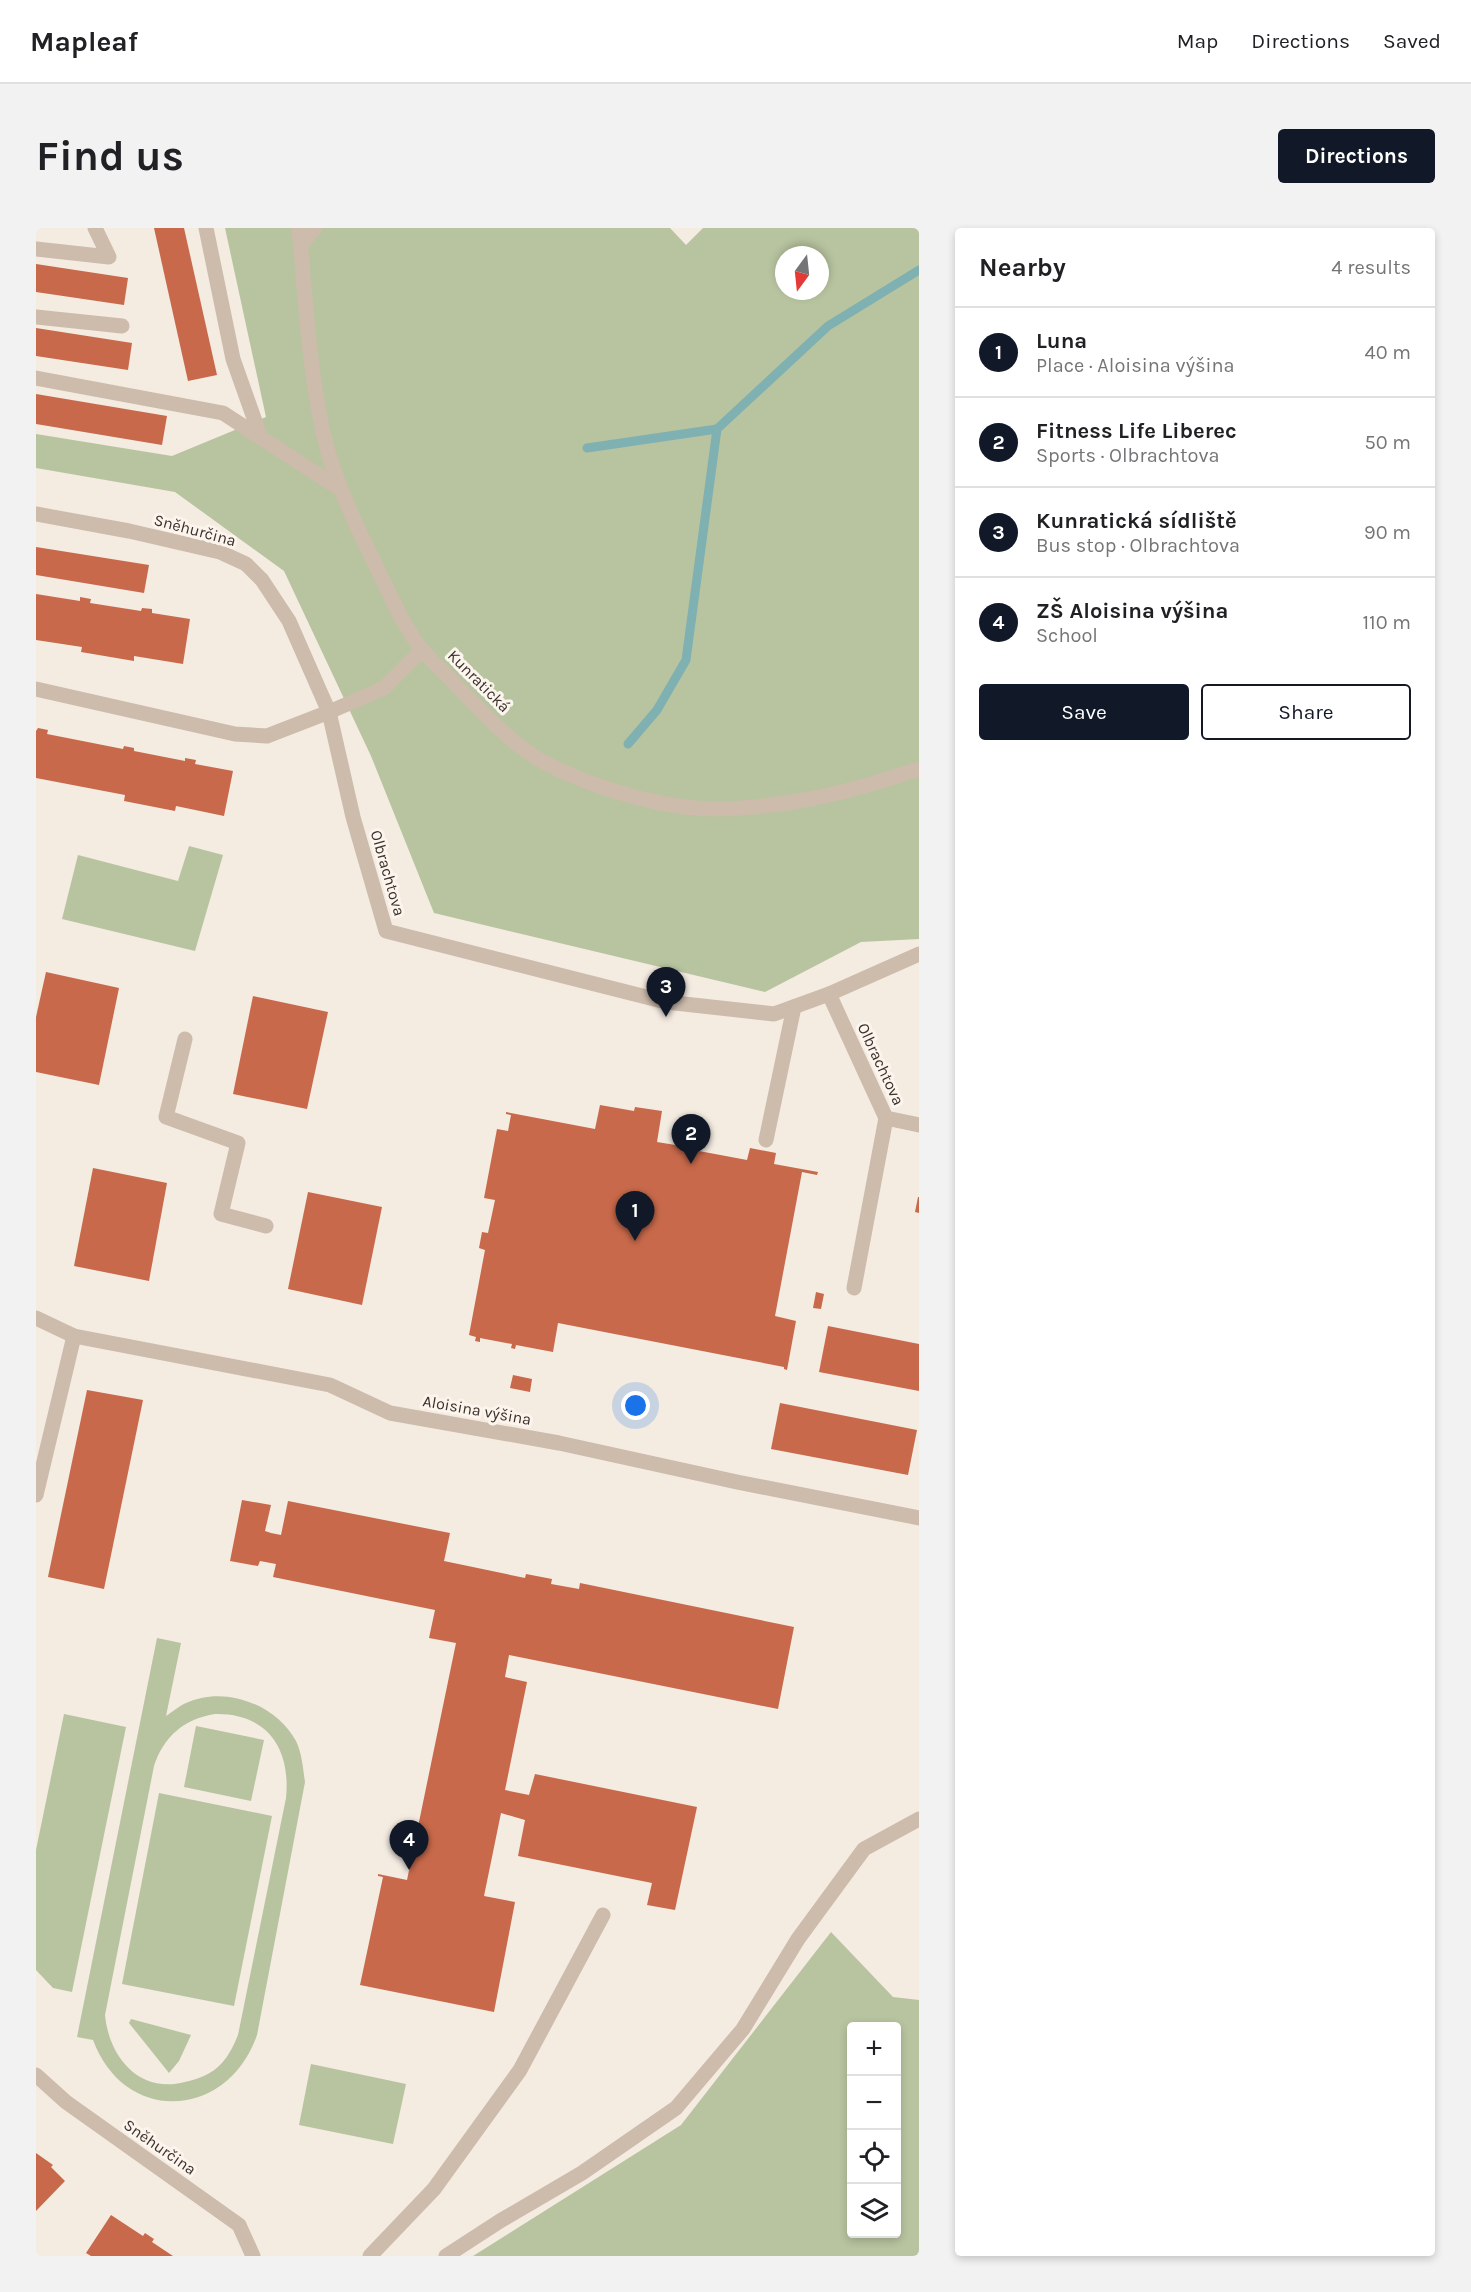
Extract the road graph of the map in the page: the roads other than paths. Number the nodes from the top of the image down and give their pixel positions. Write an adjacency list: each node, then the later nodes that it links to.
1 (95, 228): 6 (street)
2 (206, 228): 10 (street)
3 (299, 228): 5 (street, Kunratická)
4 (315, 228): 5 (street)
5 (301, 244): 11 (street, Kunratická)
6 (36, 249)
7 (36, 317): 8 (street)
8 (122, 326)
9 (36, 378): 10 (street)
10 (261, 438): 11 (street)
11 (340, 489): 13 (street, Kunratická)
12 (36, 514): 15 (street, Sněhurčina)
13 (422, 650): 15 (street); 16 (street, Kunratická)
14 (36, 689): 15 (street)
15 (329, 712): 19 (street, Olbrachtova)
16 (919, 769)
17 (919, 954): 18 (street, Olbrachtova)
18 (829, 994): 19 (street, Olbrachtova); 21 (street, Olbrachtova)
19 (794, 1007): 23 (street)
20 (185, 1039): 24 (street)
21 (886, 1118): 22 (street, Olbrachtova); 25 (street)
22 (919, 1125)
23 (766, 1140)
24 (266, 1226)
25 (854, 1288)
26 (36, 1318): 27 (street, Aloisina výšina)
27 (74, 1336): 28 (street); 29 (street, Aloisina výšina)
28 (36, 1495)
29 (919, 1518)
30 (919, 1820): 35 (street)
31 (603, 1915): 34 (street)
32 (36, 2075): 33 (street, Sněhurčina)
33 (253, 2256)
34 (370, 2256)
35 (446, 2256)

